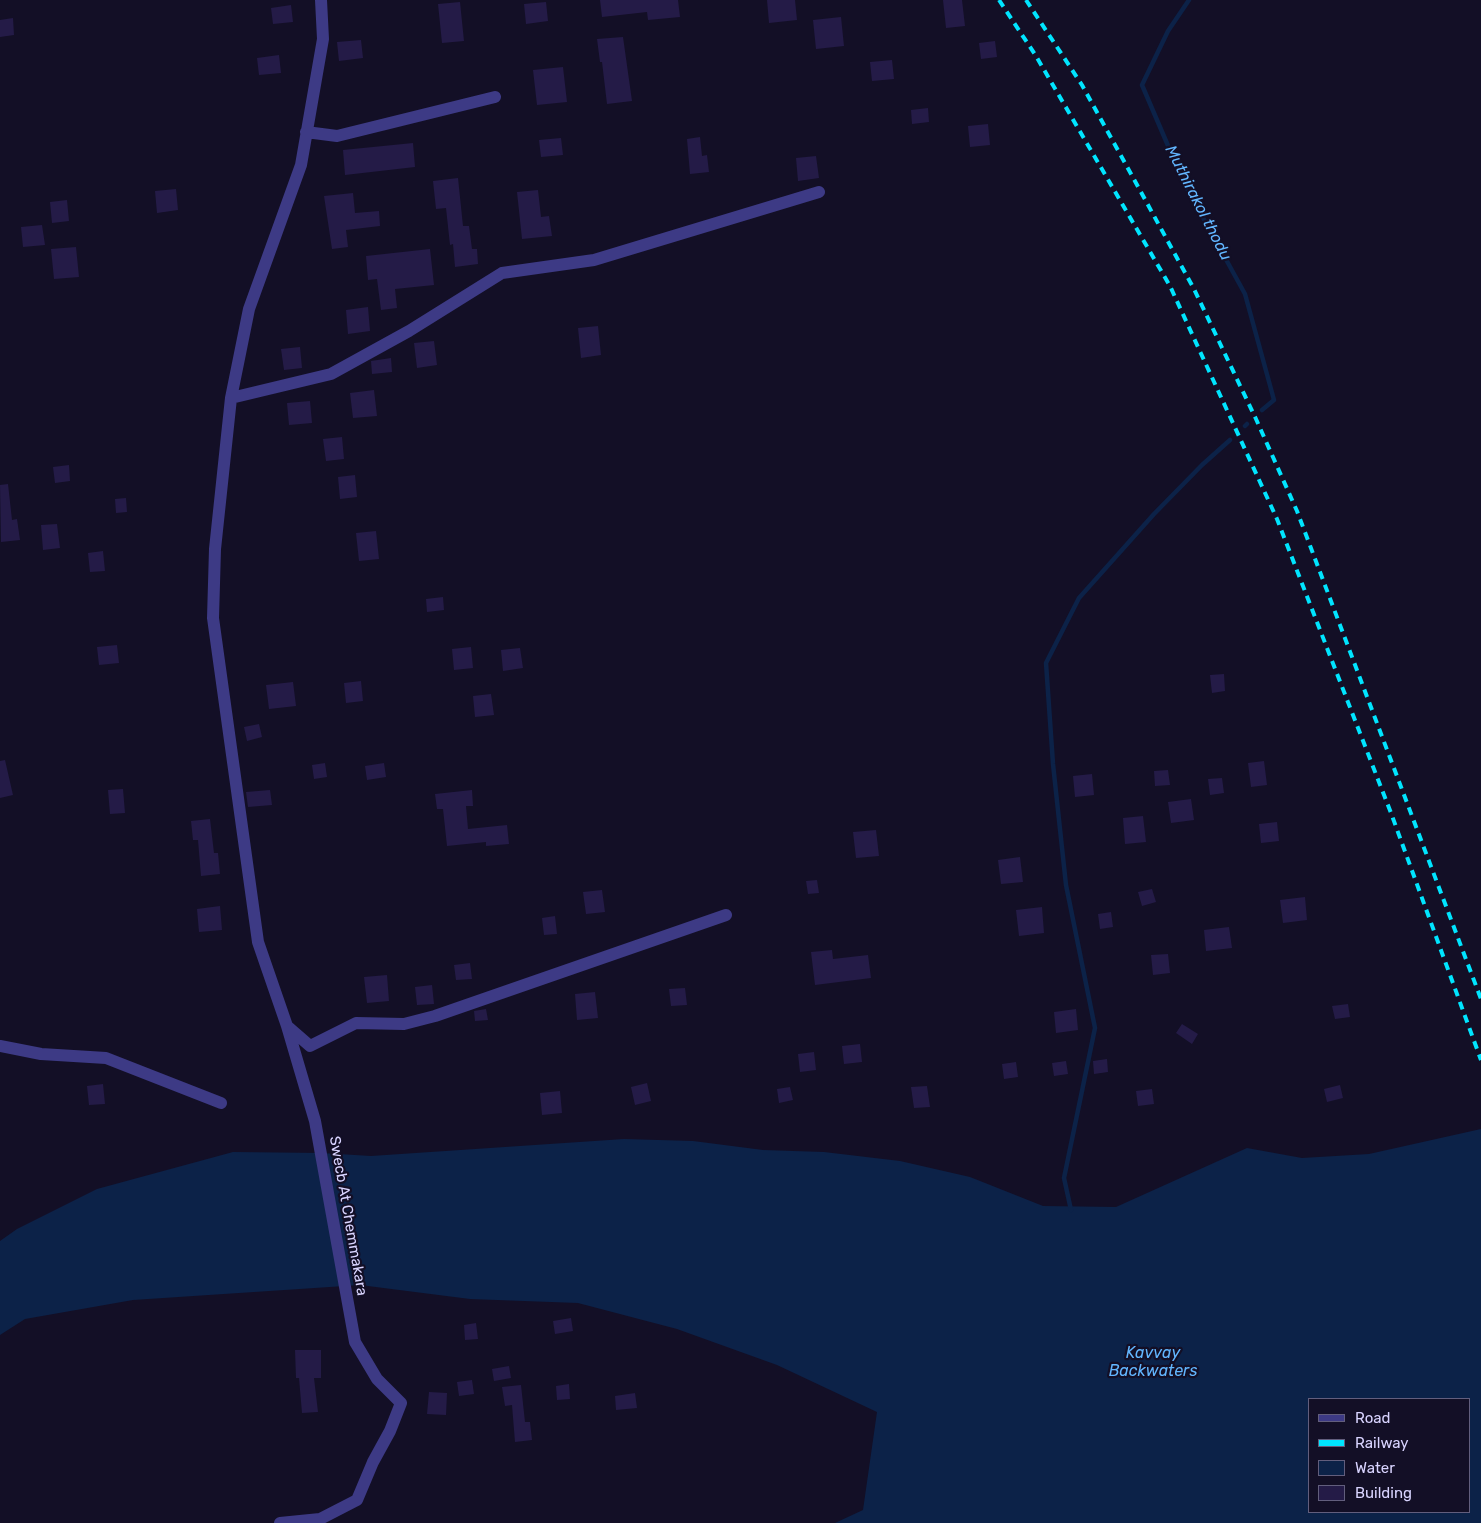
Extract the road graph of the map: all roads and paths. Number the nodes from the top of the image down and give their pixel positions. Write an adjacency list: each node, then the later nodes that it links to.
1 (321, 0): 3 (street, Swecb At Chemmakara)
2 (495, 97): 3 (street)
3 (306, 132): 5 (street, Swecb At Chemmakara)
4 (818, 192): 5 (street)
5 (231, 398): 7 (street, Swecb At Chemmakara)
6 (726, 915): 7 (street)
7 (287, 1026): 10 (street, Swecb At Chemmakara)
8 (0, 1046): 9 (street)
9 (220, 1103)
10 (280, 1523)

